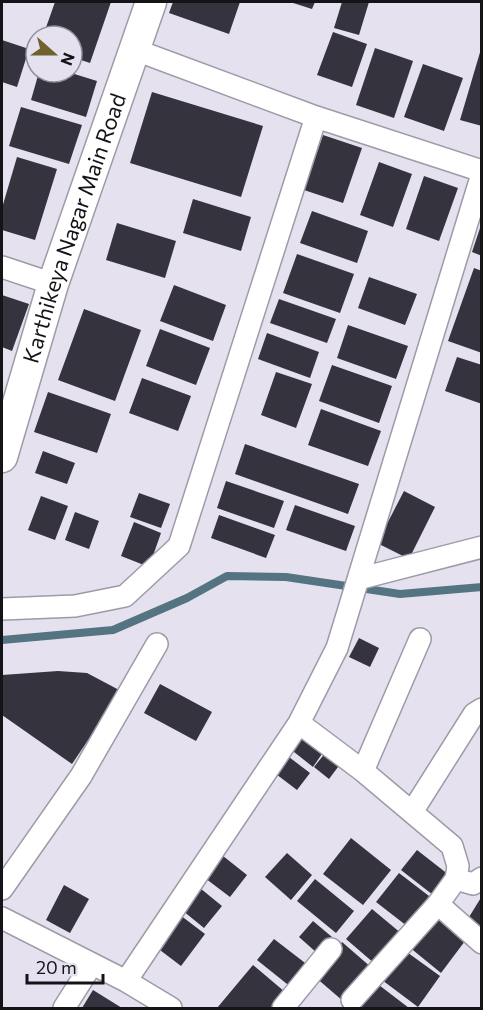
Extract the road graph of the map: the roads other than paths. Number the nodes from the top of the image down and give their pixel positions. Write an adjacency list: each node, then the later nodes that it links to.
1 (151, 2): 2 (street, Karthikeya Nagar Main Road)
2 (133, 50): 3 (street); 6 (street, Karthikeya Nagar Main Road)
3 (316, 117): 4 (street); 10 (street)
4 (482, 172): 9 (street)
5 (2, 267): 6 (street)
6 (53, 284): 7 (street, Karthikeya Nagar Main Road)
7 (4, 441)
8 (482, 547): 9 (street)
9 (358, 579): 14 (street)
10 (2, 609)
11 (420, 639): 15 (street)
12 (157, 645): 19 (street)
13 (482, 709): 16 (street)
14 (299, 723): 15 (street); 25 (street)
15 (363, 771): 16 (street)
16 (412, 812): 18 (street)
17 (482, 878): 18 (street)
18 (456, 879): 20 (street)
19 (2, 889)
20 (438, 904): 22 (street); 26 (street)
21 (2, 918): 24 (street)
22 (482, 943)
23 (331, 949): 29 (street)
24 (92, 964): 25 (street); 27 (street)
25 (126, 981): 28 (street)
26 (352, 1000)
27 (64, 1008)
28 (171, 1008)
29 (283, 1008)

